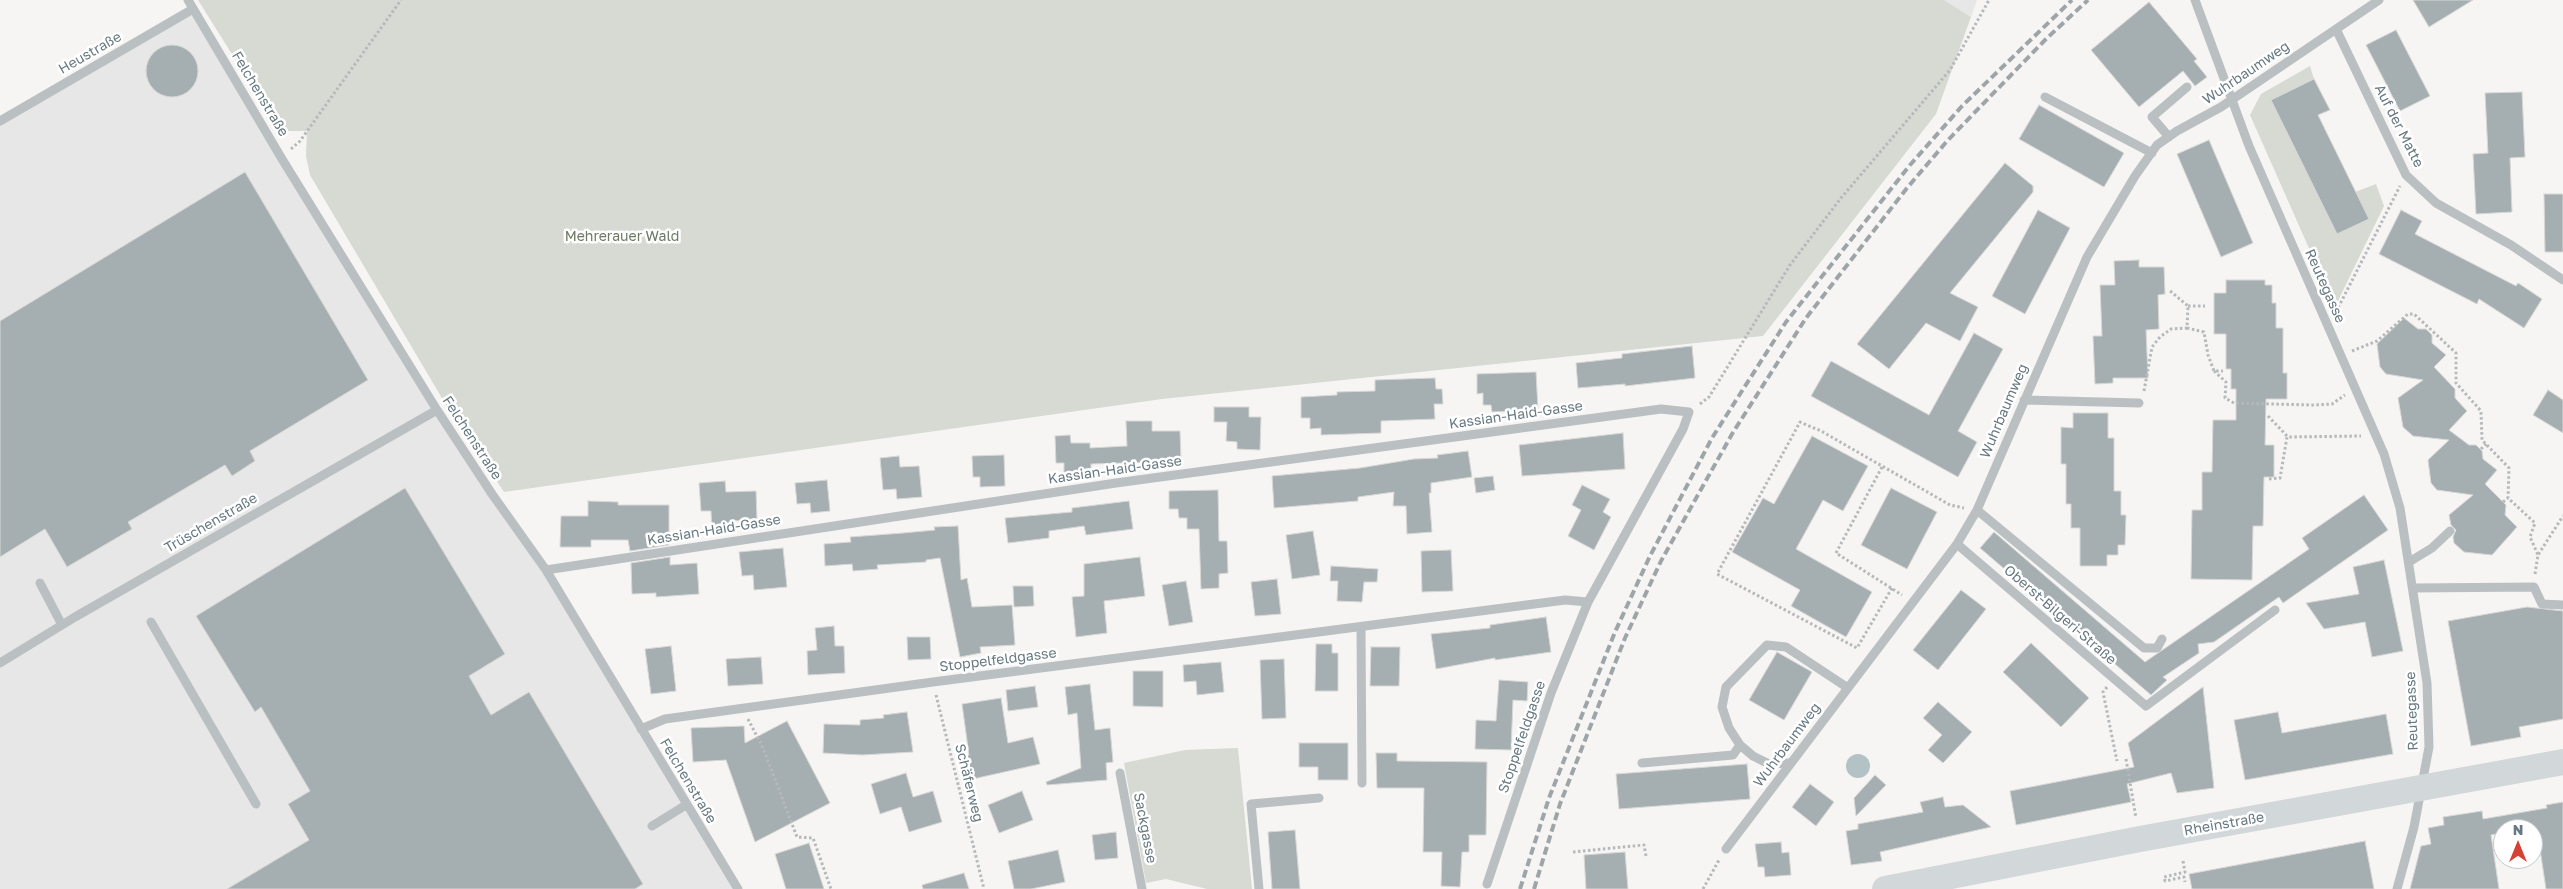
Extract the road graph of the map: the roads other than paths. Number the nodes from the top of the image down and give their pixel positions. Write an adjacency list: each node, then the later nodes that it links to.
1 (188, 0): 4 (street, Felchenstraße)
2 (2196, 0): 8 (street, Reutegasse)
3 (2379, 0): 5 (street, Wuhrbaumweg)
4 (193, 9): 9 (street, Heustraße); 15 (street, Felchenstraße)
5 (2336, 30): 8 (street, Wuhrbaumweg); 12 (street, Auf der Matte)
6 (2186, 87): 10 (street)
7 (2045, 97): 11 (street)
8 (2230, 100): 10 (street, Wuhrbaumweg); 20 (street, Reutegasse)
9 (0, 121)
10 (2169, 137): 11 (street, Wuhrbaumweg)
11 (2152, 153): 13 (street, Wuhrbaumweg)
12 (2563, 280)
13 (2024, 400): 14 (street); 17 (street, Wuhrbaumweg)
14 (2139, 403)
15 (438, 410): 21 (street, Felchenstraße); 28 (street, Trüschenstraße)
16 (1689, 412): 21 (street, Kassian-Haid-Gasse); 24 (street, Stoppelfeldgasse)
17 (1977, 510): 19 (street, Wuhrbaumweg); 30 (street)
18 (2450, 531): 20 (street)
19 (1957, 544): 26 (street, Oberst-Bilgeri-Straße); 32 (street, Wuhrbaumweg)
20 (2409, 562): 23 (street, Reutegasse)
21 (546, 570): 33 (street, Felchenstraße)
22 (40, 583): 28 (street)
23 (2413, 588): 25 (street); 40 (street, Reutegasse)
24 (1588, 602): 29 (street, Stoppelfeldgasse); 46 (street, Stoppelfeldgasse)
25 (2563, 605)
26 (2276, 610)
27 (151, 622): 42 (street)
28 (62, 625): 31 (street, Trüschenstraße)
29 (1361, 627): 33 (street, Stoppelfeldgasse); 39 (street)
30 (2162, 639)
31 (2, 662)
32 (1848, 688): 34 (street); 37 (street, Wuhrbaumweg)
33 (641, 729): 43 (street, Felchenstraße)
34 (1740, 745): 36 (street); 37 (street)
35 (2563, 762): 40 (main road, Rheinstraße)
36 (1642, 763)
37 (1789, 764): 45 (street, Wuhrbaumweg)
38 (1120, 773): 48 (street, Sackgasse)
39 (1362, 783)
40 (2422, 787): 50 (main road, Rheinstraße); 51 (street, Reutegasse)
41 (1319, 798): 49 (street)
42 (256, 804)
43 (686, 805): 44 (street); 47 (street, Felchenstraße)
44 (652, 826)
45 (1726, 849)
46 (1488, 884)
47 (738, 889)
48 (1142, 889)
49 (1259, 889)
50 (1885, 889)
51 (2396, 889)

